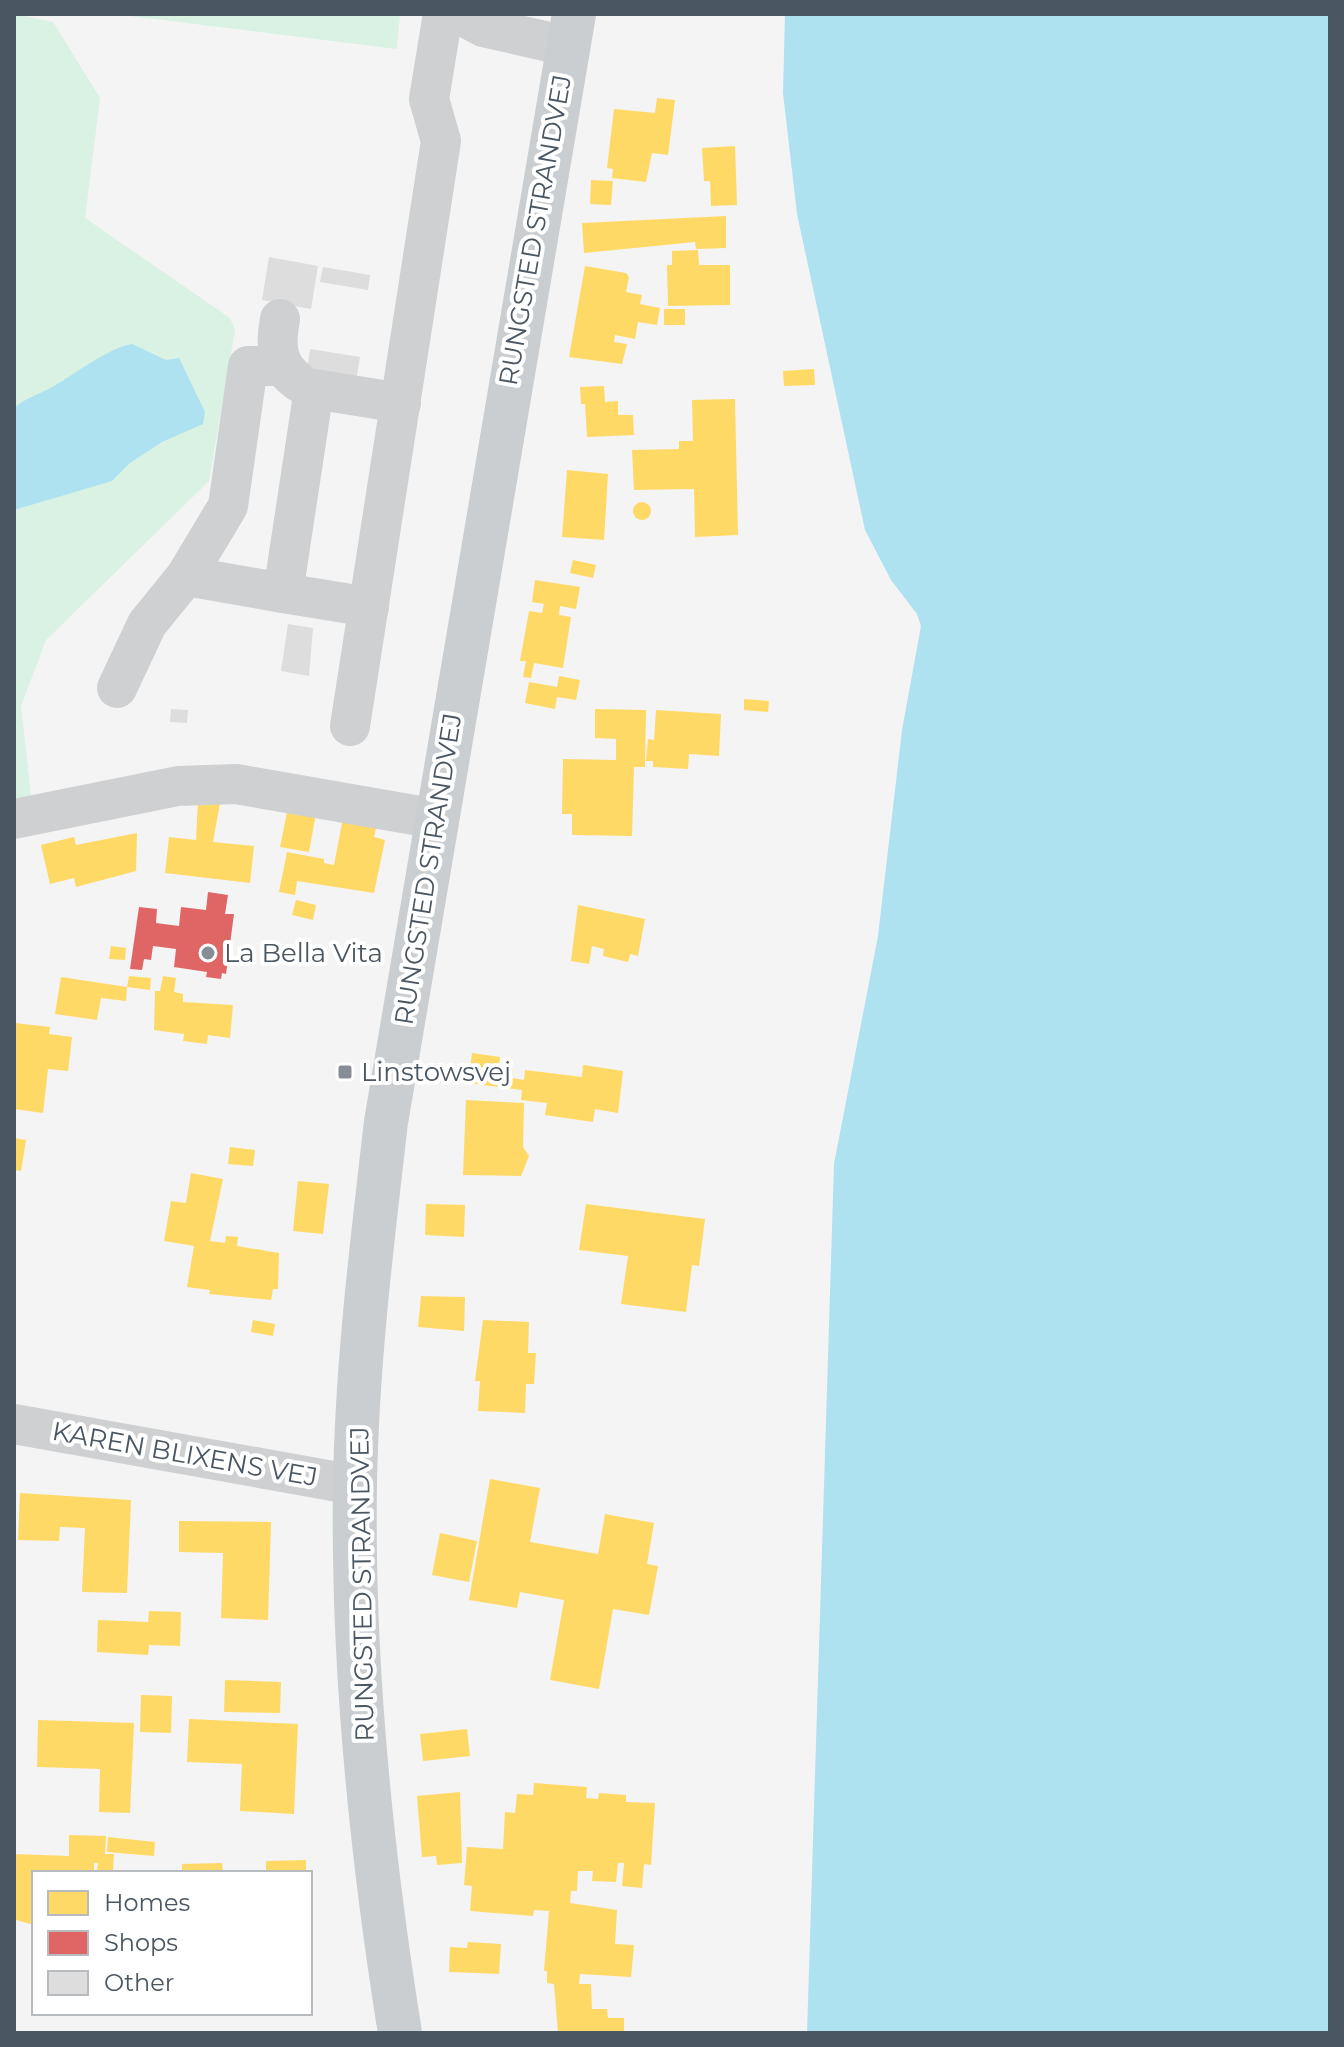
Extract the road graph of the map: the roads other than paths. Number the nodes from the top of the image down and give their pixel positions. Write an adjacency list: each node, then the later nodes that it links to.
1 (443, 14): 7 (street)
2 (459, 14): 3 (street, RUNGSTED STRANDVEJ)
3 (571, 30): 14 (main road, RUNGSTED STRANDVEJ)
4 (280, 319): 5 (street)
5 (282, 366): 6 (street); 8 (street)
6 (314, 389): 7 (street); 9 (street)
7 (401, 403): 10 (street)
8 (186, 576): 9 (street); 11 (street)
9 (283, 593): 10 (street)
10 (369, 607): 12 (street)
11 (117, 688)
12 (350, 726)
13 (14, 819): 14 (street)
14 (437, 819): 16 (main road, RUNGSTED STRANDVEJ)
15 (14, 1424): 16 (street, KAREN BLIXENS VEJ)
16 (355, 1485): 17 (main road, RUNGSTED STRANDVEJ)
17 (400, 2033)

